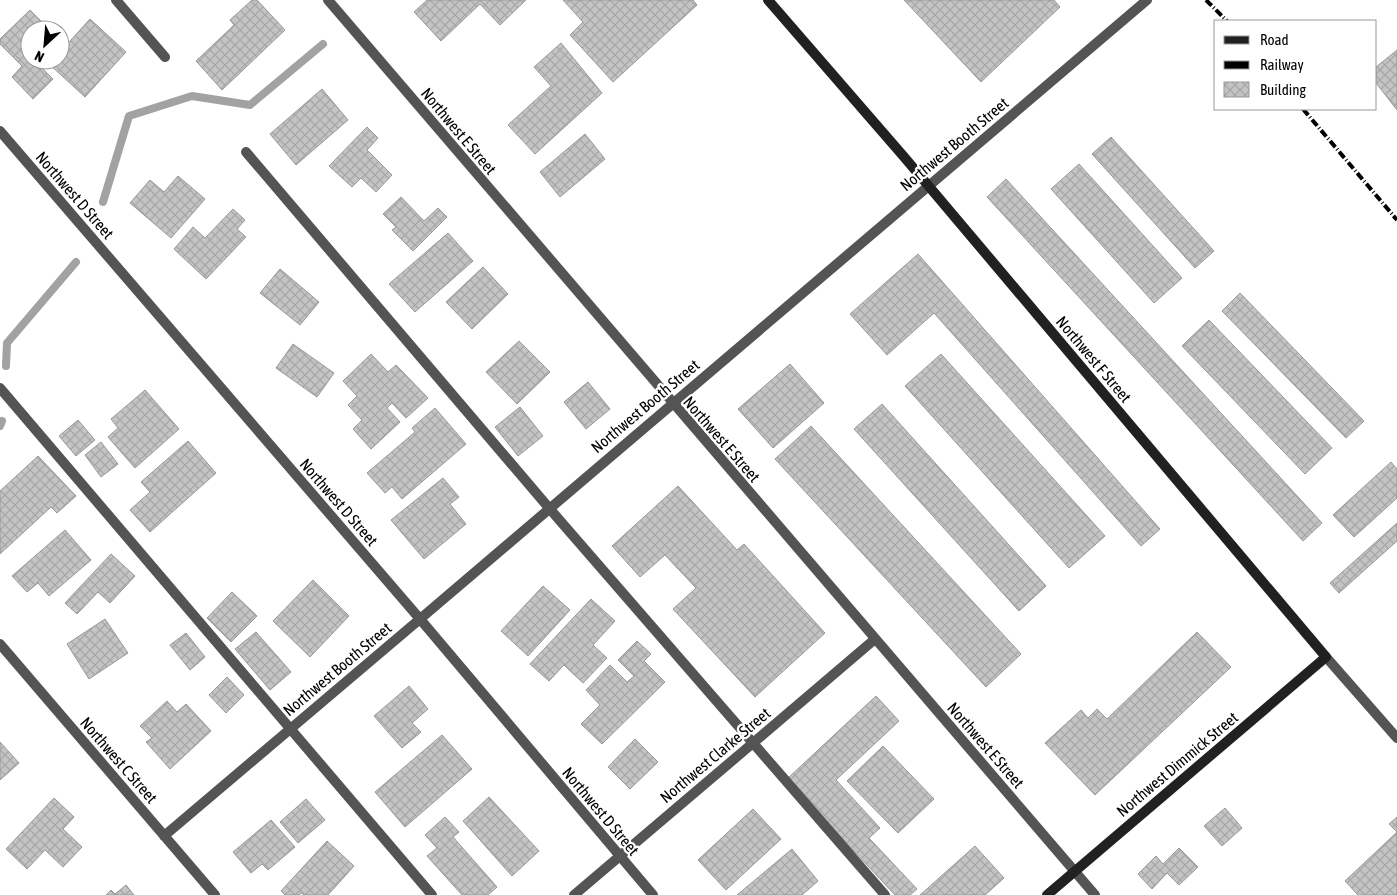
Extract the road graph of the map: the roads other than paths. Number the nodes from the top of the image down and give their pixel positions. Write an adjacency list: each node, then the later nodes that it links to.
1 (116, 0): 5 (street)
2 (328, 0): 10 (street, Northwest E Street)
3 (768, 0): 8 (main road, Northwest F Street)
4 (1147, 0): 8 (street, Northwest Booth Street)
5 (165, 57)
6 (0, 131): 12 (street, Northwest D Street)
7 (246, 152): 11 (street)
8 (928, 186): 10 (street, Northwest Booth Street); 15 (main road, Northwest F Street)
9 (0, 388): 16 (street)
10 (671, 403): 11 (street, Northwest Booth Street); 13 (street, Northwest E Street)
11 (549, 508): 12 (street, Northwest Booth Street); 18 (street)
12 (420, 619): 16 (street, Northwest Booth Street); 20 (street, Northwest D Street)
13 (875, 639): 18 (street, Northwest Clarke Street); 21 (street, Northwest E Street)
14 (0, 644): 19 (street, Northwest C Street)
15 (1326, 657): 17 (street, Northwest F Street); 21 (main road, Northwest Dimmick Street)
16 (290, 727): 19 (street, Northwest Booth Street); 23 (street)
17 (1397, 738)
18 (753, 743): 20 (street, Northwest Clarke Street); 26 (street)
19 (164, 836): 22 (street, Northwest C Street)
20 (620, 856): 24 (street, Northwest Clarke Street); 25 (street, Northwest D Street)
21 (1074, 871): 27 (main road, Northwest Dimmick Street); 28 (street, Northwest E Street)
22 (214, 895)
23 (432, 895)
24 (574, 895)
25 (653, 895)
26 (885, 895)
27 (1048, 895)
28 (1095, 895)

